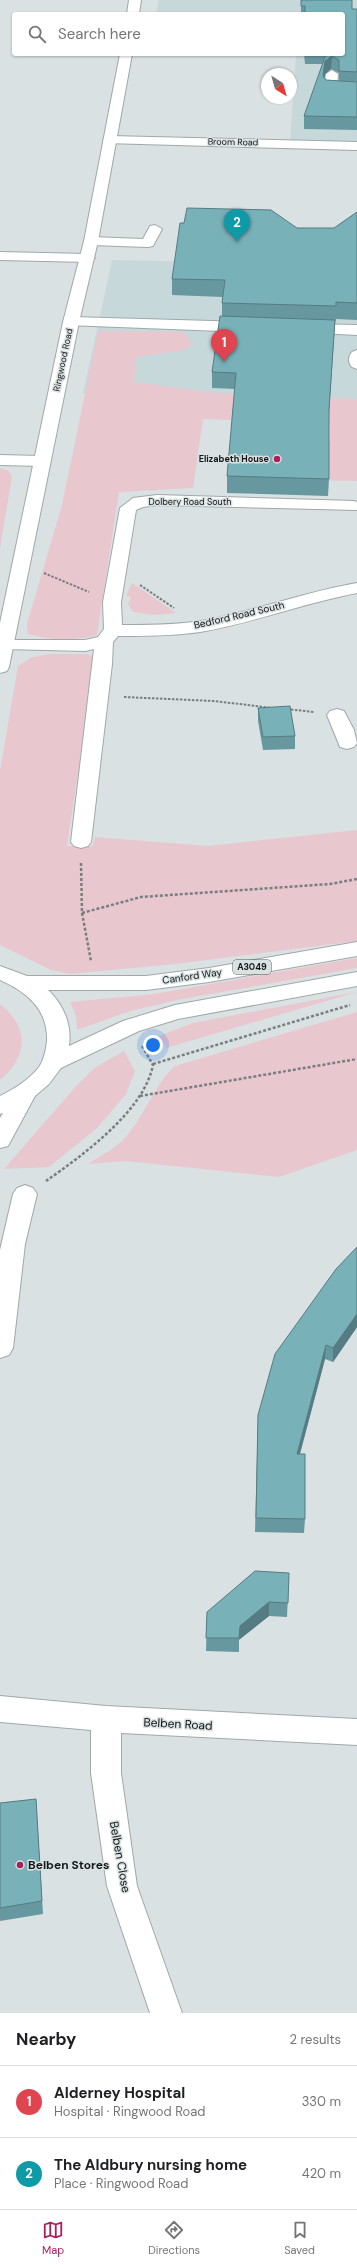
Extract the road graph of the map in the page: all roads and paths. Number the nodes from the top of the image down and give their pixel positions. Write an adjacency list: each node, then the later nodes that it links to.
1 (135, 0): 2 (main road)
2 (133, 12)
3 (126, 56): 6 (main road, Ringwood Road)
4 (332, 74): 5 (main road)
5 (357, 90)
6 (110, 140): 7 (main road, Broom Road); 9 (main road, Ringwood Road)
7 (357, 146)
8 (155, 229): 9 (main road)
9 (91, 241): 11 (main road, Ringwood Road)
10 (0, 256): 11 (main road)
11 (88, 258): 12 (main road, Ringwood Road)
12 (71, 322): 13 (main road); 19 (main road, Ringwood Road)
13 (262, 327)
14 (286, 328): 15 (main road)
15 (357, 330)
16 (357, 355): 17 (main road)
17 (357, 364)
18 (0, 460): 19 (main road)
19 (41, 462): 25 (main road, Ringwood Road)
20 (354, 506): 21 (main road, Dolbery Road South)
21 (116, 575): 23 (path); 24 (main road, Dolbery Road South)
22 (357, 588): 23 (main road, Bedford Road South)
23 (201, 626): 24 (main road, Bedford Road South)
24 (108, 636): 25 (main road, Bedford Road South); 27 (main road, Dolbery Road South)
25 (6, 644): 26 (main road, Ringwood Road)
26 (0, 667)
27 (99, 696): 28 (path); 31 (main road, Dolbery Road South)
28 (277, 708)
29 (285, 709): 30 (path)
30 (346, 729)
31 (81, 842): 33 (path)
32 (357, 879): 33 (path)
33 (82, 913): 35 (path)
34 (357, 950): 38 (main road, Canford Way / A3049)
35 (92, 966)
36 (1, 972): 38 (main road, A3049)
37 (357, 980): 42 (main road, A3049)
38 (25, 984): 42 (main road, A3049)
39 (357, 1003): 43 (path)
40 (141, 1044): 43 (path)
41 (357, 1059): 45 (path)
42 (53, 1063): 44 (main road, A3049)
43 (153, 1064): 45 (path)
44 (25, 1093): 46 (main road, A3049); 47 (main road, A3049)
45 (140, 1096): 48 (path)
46 (0, 1106)
47 (0, 1140)
48 (25, 1194): 49 (main road)
49 (0, 1348)
50 (0, 1709): 51 (main road, Belben Road)
51 (106, 1720): 52 (main road, Belben Road); 53 (main road, Belben Close)
52 (357, 1732)
53 (166, 2013)

